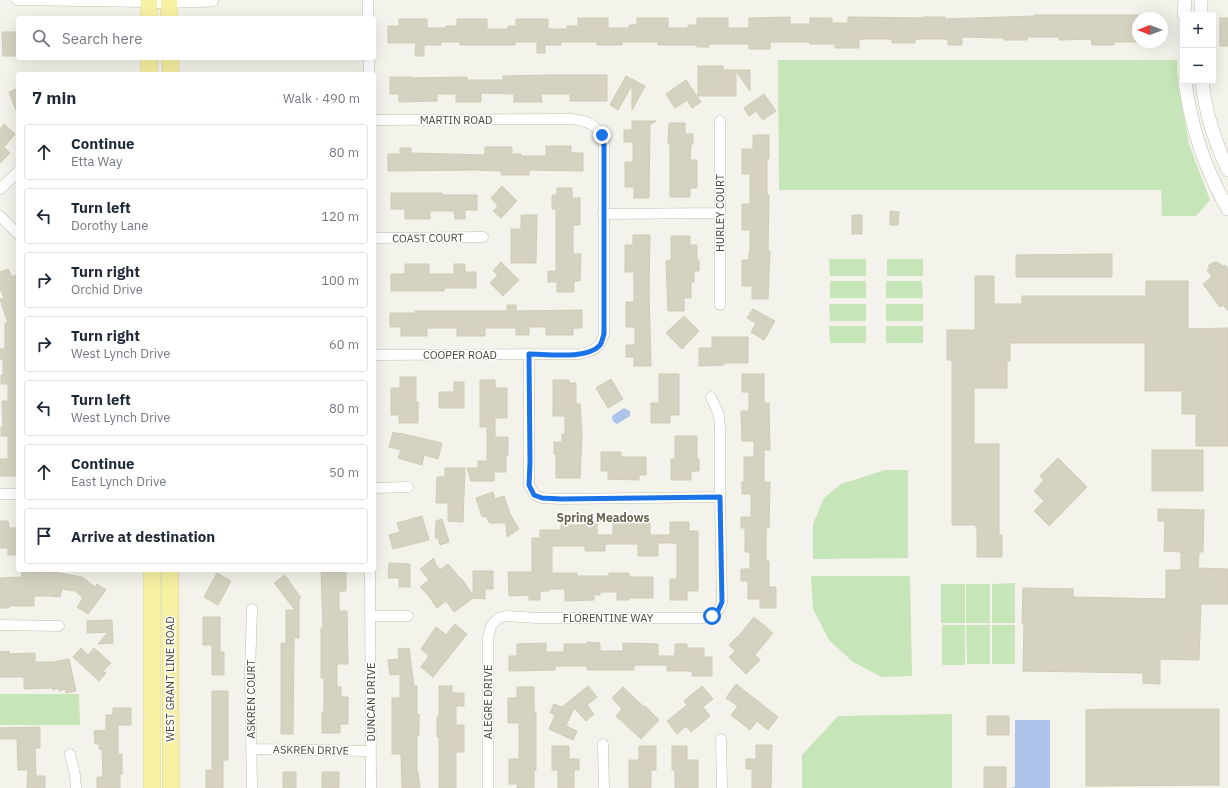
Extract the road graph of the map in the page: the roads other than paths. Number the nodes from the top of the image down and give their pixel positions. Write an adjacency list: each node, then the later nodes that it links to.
1 (17, 0): 7 (street)
2 (212, 0): 6 (street)
3 (368, 0): 11 (street)
4 (1184, 0): 8 (street)
5 (1201, 0): 9 (street)
6 (169, 1): 7 (street); 10 (main road)
7 (149, 7)
8 (1184, 12)
9 (1201, 12)
10 (169, 16)
11 (368, 16)
12 (149, 60): 15 (main road)
13 (170, 60): 16 (main road)
14 (369, 60): 17 (street)
15 (149, 72)
16 (170, 72)
17 (369, 72)
18 (1185, 84): 25 (street)
19 (1203, 84): 22 (street)
20 (376, 120): 27 (street, MARTIN ROAD)
21 (720, 121): 26 (street, HURLEY COURT)
22 (1228, 170)
23 (16, 174): 24 (street)
24 (0, 189)
25 (1228, 209)
26 (719, 213): 27 (street); 32 (street, HURLEY COURT)
27 (603, 214): 33 (street, COOPER ROAD)
28 (0, 216): 29 (street)
29 (16, 232)
30 (483, 237): 31 (street, COAST COURT)
31 (376, 238)
32 (720, 305)
33 (529, 354): 34 (street, COOPER ROAD); 40 (street)
34 (376, 356)
35 (711, 397): 40 (street)
36 (408, 487): 37 (street)
37 (376, 488)
38 (0, 494): 39 (street)
39 (16, 494)
40 (720, 497): 47 (street, FLORENTINE WAY)
41 (152, 572): 56 (main road, WEST GRANT LINE ROAD)
42 (170, 572): 57 (main road, WEST GRANT LINE ROAD)
43 (370, 572): 45 (street, DUNCAN DRIVE)
44 (252, 609): 52 (street, ASKREN COURT)
45 (371, 616): 46 (street); 53 (street, DUNCAN DRIVE)
46 (408, 616)
47 (498, 618): 60 (street, ALEGRE DRIVE)
48 (0, 625): 49 (street)
49 (59, 626)
50 (721, 739): 62 (street)
51 (603, 744): 61 (street)
52 (251, 749): 53 (street, ASKREN DRIVE); 58 (street, ASKREN COURT)
53 (370, 751): 59 (street, DUNCAN DRIVE)
54 (70, 754): 55 (street)
55 (76, 788)
56 (152, 788)
57 (171, 788)
58 (252, 788)
59 (371, 788)
60 (488, 788)
61 (604, 788)
62 (722, 788)

